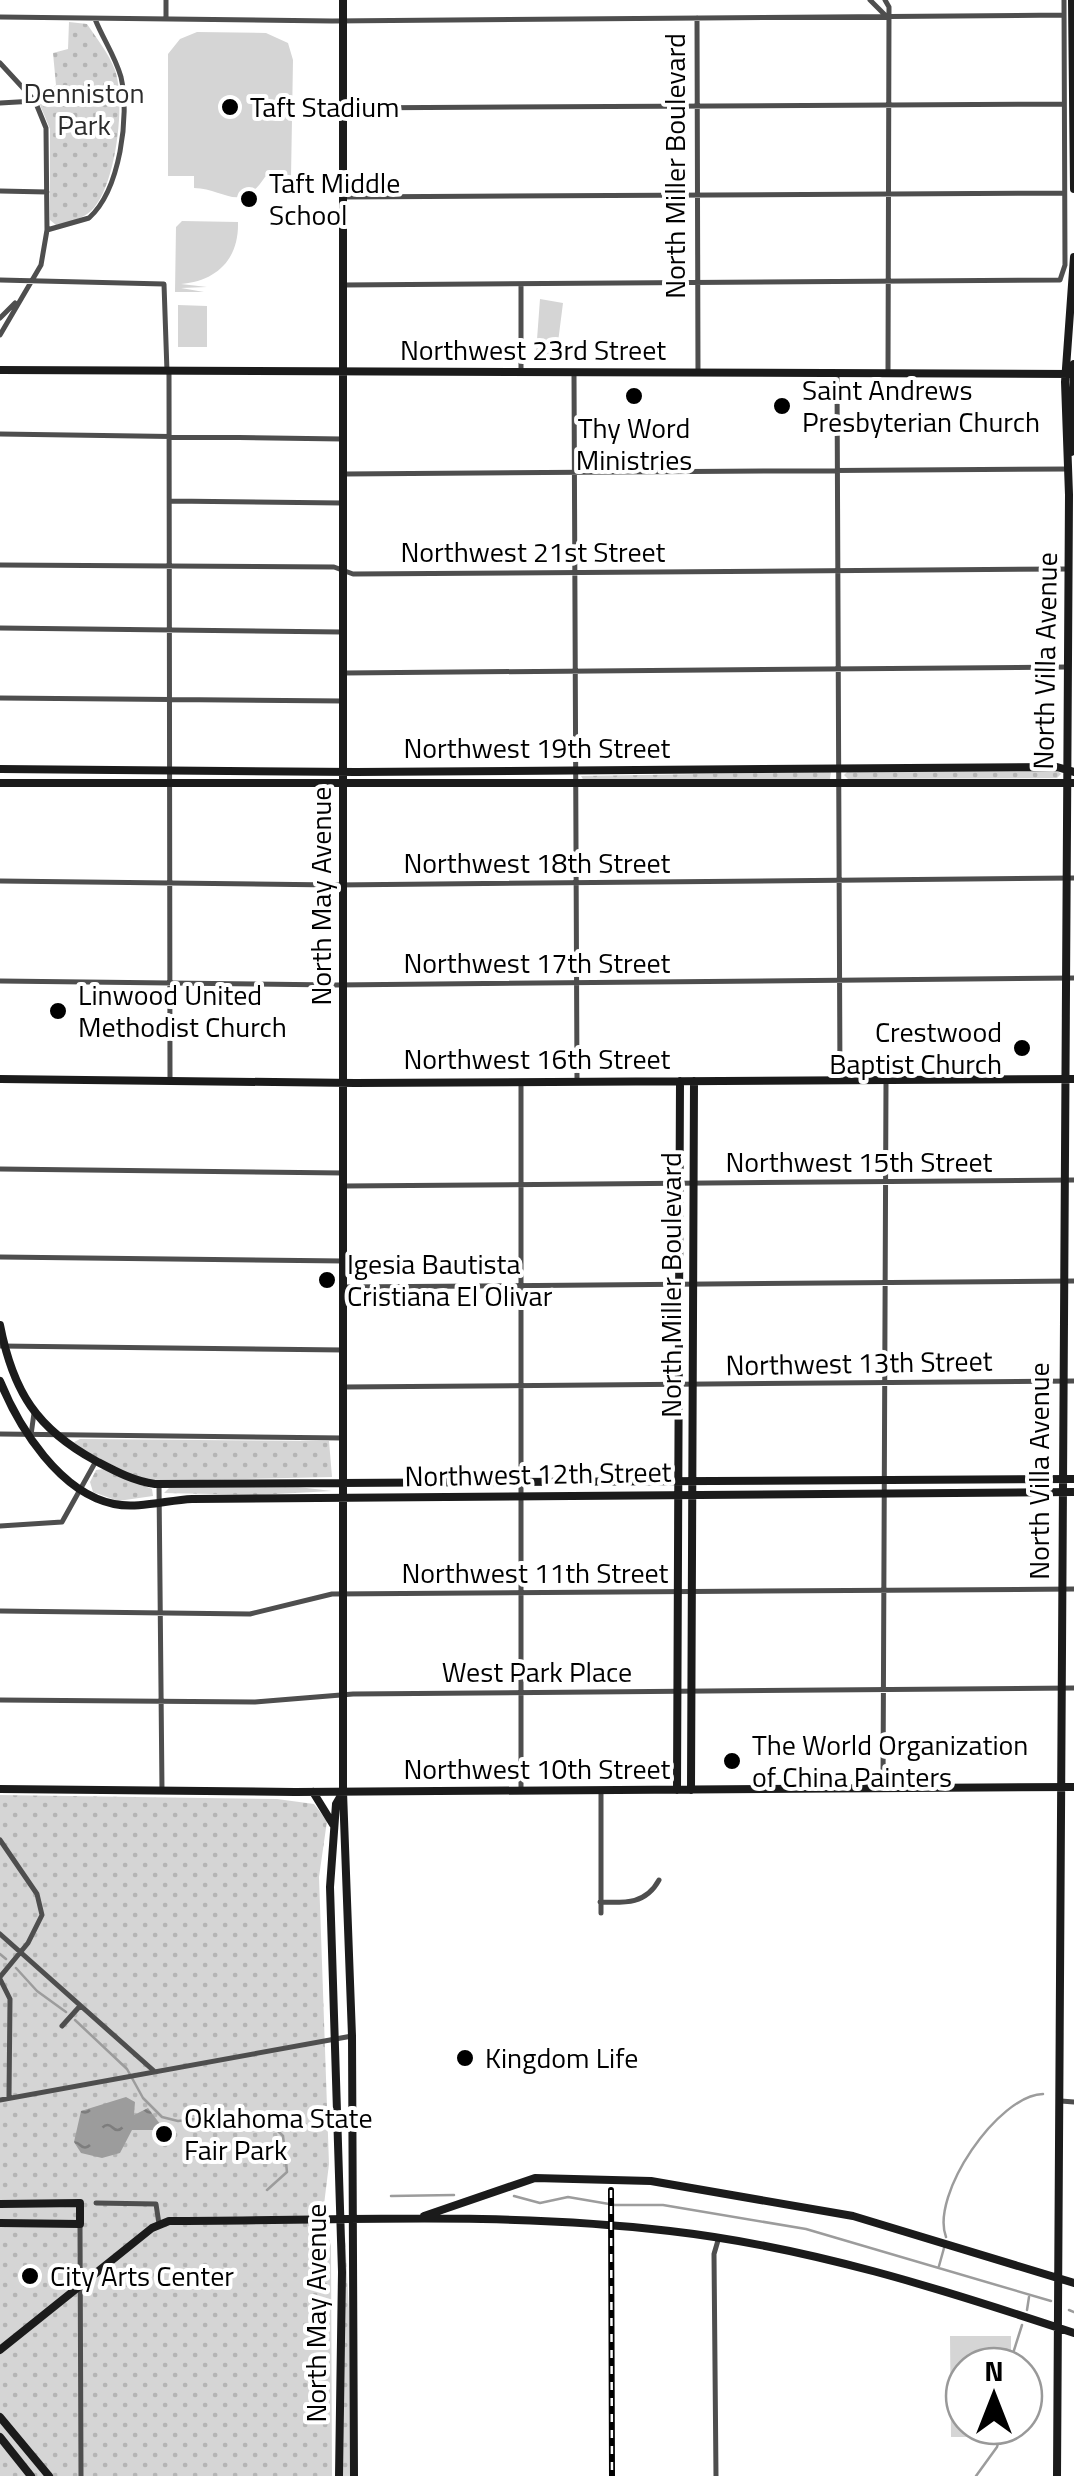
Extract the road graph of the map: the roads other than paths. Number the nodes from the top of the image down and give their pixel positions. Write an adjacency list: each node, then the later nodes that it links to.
1 (166, 0): 12 (street)
2 (343, 0): 13 (street, North May Avenue)
3 (870, 0): 9 (street)
4 (885, 0): 9 (street)
5 (1064, 0): 7 (street)
6 (1072, 0): 14 (street)
7 (1064, 15): 9 (street); 19 (street)
8 (0, 17): 10 (street)
9 (887, 17): 11 (street); 20 (street)
10 (94, 18): 12 (street); 30 (street)
11 (697, 18): 13 (street); 21 (street, North Miller Boulevard)
12 (166, 19): 13 (street)
13 (343, 20): 22 (street, North May Avenue)
14 (1073, 24): 15 (street)
15 (1073, 60): 23 (street)
16 (0, 63): 17 (street)
17 (35, 100): 18 (street); 26 (street)
18 (0, 103)
19 (1064, 104): 20 (street); 24 (street)
20 (888, 105): 21 (street); 27 (street)
21 (697, 106): 22 (street); 28 (street, North Miller Boulevard)
22 (344, 108): 29 (street, North May Avenue)
23 (1073, 167): 24 (street)
24 (1069, 191): 27 (street); 34 (street)
25 (0, 192): 26 (street)
26 (46, 192): 30 (street)
27 (888, 194): 28 (street); 34 (street)
28 (698, 195): 29 (street); 35 (street, North Miller Boulevard)
29 (343, 196): 37 (street, North May Avenue)
30 (48, 230): 33 (street)
31 (1074, 257): 41 (street, North Villa Avenue)
32 (0, 280): 33 (street)
33 (32, 280): 38 (street); 43 (street)
34 (888, 282): 35 (street); 45 (street)
35 (698, 283): 36 (street); 47 (street, North Miller Boulevard)
36 (521, 284): 37 (street); 48 (street)
37 (343, 285): 46 (street, North May Avenue)
38 (20, 297): 39 (street); 40 (street)
39 (0, 318)
40 (0, 335)
41 (1072, 369): 45 (street, Northwest 23rd Street); 51 (street, North Villa Avenue); 54 (street, North Villa Avenue)
42 (0, 370): 43 (street, Northwest 23rd Street)
43 (168, 372): 46 (street, Northwest 23rd Street); 52 (street)
44 (837, 372): 45 (street, Northwest 23rd Street); 47 (street, Northwest 23rd Street); 55 (street)
45 (888, 372)
46 (344, 373): 48 (street, Northwest 23rd Street); 53 (street, North May Avenue)
47 (698, 373): 49 (street, Northwest 23rd Street)
48 (521, 374): 49 (street, Northwest 23rd Street)
49 (574, 374): 56 (street)
50 (0, 434): 52 (street)
51 (1073, 435): 54 (street, North Villa Avenue)
52 (170, 437): 53 (street); 59 (street)
53 (345, 439): 57 (street, North May Avenue)
54 (1069, 468): 55 (street); 58 (street, North Villa Avenue)
55 (838, 471): 56 (street); 64 (street)
56 (576, 472): 57 (street); 66 (street)
57 (345, 474): 60 (street, North May Avenue)
58 (1072, 495): 63 (street, North Villa Avenue)
59 (170, 502): 60 (street); 62 (street)
60 (345, 503): 65 (street, North May Avenue)
61 (0, 564): 62 (street, Northwest 21st Street)
62 (169, 565): 65 (street, Northwest 21st Street); 69 (street)
63 (1068, 569): 64 (street, Northwest 21st Street); 67 (street, North Villa Avenue)
64 (838, 570): 66 (street, Northwest 21st Street); 72 (street)
65 (344, 571): 66 (street, Northwest 21st Street); 70 (street, North May Avenue)
66 (575, 572): 73 (street)
67 (1071, 589): 71 (street, North Villa Avenue)
68 (0, 628): 69 (street)
69 (170, 630): 70 (street); 77 (street)
70 (344, 632): 74 (street, North May Avenue)
71 (1067, 668): 72 (street); 75 (street, North Villa Avenue)
72 (839, 669): 73 (street); 80 (street)
73 (575, 671): 74 (street); 82 (street)
74 (344, 673): 78 (street, North May Avenue)
75 (1071, 683): 83 (street, North Villa Avenue)
76 (0, 698): 77 (street)
77 (170, 699): 78 (street); 81 (street)
78 (344, 701): 84 (street, North May Avenue)
79 (0, 768): 81 (street, Northwest 19th Street)
80 (839, 768): 82 (street, Northwest 19th Street); 83 (street, Northwest 19th Street); 86 (street)
81 (169, 770): 84 (street, Northwest 19th Street); 88 (street)
82 (576, 770): 84 (street, Northwest 19th Street); 89 (street)
83 (1070, 771): 87 (street, North Villa Avenue)
84 (344, 772): 90 (street, North May Avenue)
85 (0, 782): 88 (street, Northwest 19th Street)
86 (839, 782): 87 (street, Northwest 19th Street); 89 (street, Northwest 19th Street); 93 (street)
87 (1070, 783): 91 (street, North Villa Avenue)
88 (170, 784): 90 (street, Northwest 19th Street); 95 (street)
89 (576, 784): 90 (street, Northwest 19th Street); 94 (street)
90 (344, 786): 96 (street, North May Avenue)
91 (1070, 878): 93 (street, Northwest 18th Street); 97 (street, North Villa Avenue)
92 (0, 881): 95 (street, Northwest 18th Street)
93 (839, 881): 94 (street, Northwest 18th Street); 99 (street)
94 (576, 883): 96 (street, Northwest 18th Street); 101 (street)
95 (170, 884): 96 (street, Northwest 18th Street); 100 (street)
96 (344, 885): 102 (street, North May Avenue)
97 (1069, 978): 99 (street, Northwest 17th Street); 103 (street, North Villa Avenue)
98 (0, 980): 100 (street, Northwest 17th Street)
99 (840, 980): 101 (street, Northwest 17th Street); 106 (street)
100 (170, 982): 102 (street, Northwest 17th Street); 108 (street)
101 (576, 982): 102 (street, Northwest 17th Street); 112 (street)
102 (344, 984): 113 (street, North May Avenue)
103 (1063, 1078): 104 (street, Northwest 16th Street); 107 (street, Northwest 16th Street); 116 (street, North Villa Avenue)
104 (1074, 1078)
105 (0, 1079): 108 (street, Northwest 16th Street)
106 (840, 1080): 107 (street, Northwest 16th Street); 110 (street, Northwest 16th Street)
107 (886, 1080): 118 (street)
108 (170, 1081): 113 (street, Northwest 16th Street)
109 (680, 1081): 110 (street, Northwest 16th Street); 112 (street, Northwest 16th Street); 121 (street, North Miller Boulevard)
110 (694, 1081): 119 (street, North Miller Boulevard)
111 (521, 1082): 112 (street, Northwest 16th Street); 113 (street, Northwest 16th Street); 120 (street)
112 (576, 1082)
113 (344, 1083): 115 (street, North May Avenue)
114 (0, 1169): 115 (street)
115 (344, 1172): 122 (street, North May Avenue)
116 (1064, 1180): 117 (street, Northwest 15th Street); 118 (street, Northwest 15th Street); 125 (street, North Villa Avenue)
117 (1074, 1180)
118 (886, 1182): 119 (street, Northwest 15th Street); 127 (street)
119 (693, 1183): 121 (street, Northwest 15th Street); 129 (street, North Miller Boulevard)
120 (520, 1184): 121 (street, Northwest 15th Street); 122 (street, Northwest 15th Street); 130 (street)
121 (680, 1184): 128 (street, North Miller Boulevard)
122 (344, 1186): 124 (street, North May Avenue)
123 (0, 1257): 124 (street)
124 (344, 1261): 131 (street, North May Avenue)
125 (1063, 1281): 126 (street); 127 (street); 136 (street, North Villa Avenue)
126 (1074, 1281)
127 (885, 1283): 129 (street); 138 (street)
128 (679, 1284): 129 (street); 130 (street); 139 (street, North Miller Boulevard)
129 (693, 1284): 140 (street, North Miller Boulevard)
130 (520, 1285): 131 (street); 141 (street)
131 (344, 1286): 134 (street, North May Avenue)
132 (0, 1325): 133 (street, Northwest 12th Street)
133 (2, 1346): 134 (street); 143 (street, Northwest 12th Street)
134 (344, 1350): 142 (street, North May Avenue)
135 (0, 1381): 145 (street, Northwest 12th Street)
136 (1062, 1382): 137 (street, Northwest 13th Street); 138 (street, Northwest 13th Street); 149 (street, North Villa Avenue)
137 (1074, 1382)
138 (884, 1383): 140 (street, Northwest 13th Street); 151 (street)
139 (680, 1385): 140 (street, Northwest 13th Street); 141 (street, Northwest 13th Street); 152 (street, North Miller Boulevard)
140 (693, 1385): 153 (street, North Miller Boulevard)
141 (520, 1386): 142 (street, Northwest 13th Street); 154 (street)
142 (344, 1387): 147 (street, North May Avenue)
143 (34, 1413): 145 (street); 146 (street, Northwest 12th Street)
144 (0, 1434): 145 (street)
145 (32, 1435): 146 (street); 157 (street, Northwest 12th Street)
146 (54, 1435): 147 (street); 148 (street, Northwest 12th Street)
147 (343, 1438): 156 (street, North May Avenue)
148 (96, 1461): 155 (street, Northwest 12th Street); 157 (street)
149 (1062, 1479): 150 (street, Northwest 12th Street); 151 (street, Northwest 12th Street); 158 (street, North Villa Avenue)
150 (1074, 1479)
151 (884, 1481): 153 (street, Northwest 12th Street); 160 (street)
152 (678, 1482): 153 (street, Northwest 12th Street); 154 (street, Northwest 12th Street); 161 (street, North Miller Boulevard)
153 (692, 1482): 162 (street, North Miller Boulevard)
154 (520, 1483): 156 (street, Northwest 12th Street); 163 (street)
155 (159, 1484): 156 (street, Northwest 12th Street); 165 (street)
156 (343, 1484): 164 (street, North May Avenue)
157 (81, 1490): 165 (street, Northwest 12th Street); 166 (street)
158 (1062, 1492): 159 (street, Northwest 12th Street); 160 (street, Northwest 12th Street); 169 (street, North Villa Avenue)
159 (1074, 1492)
160 (884, 1493): 162 (street, Northwest 12th Street); 168 (street)
161 (678, 1495): 162 (street, Northwest 12th Street); 163 (street, Northwest 12th Street); 171 (street, North Miller Boulevard)
162 (692, 1495): 172 (street, North Miller Boulevard)
163 (520, 1497): 164 (street, Northwest 12th Street); 170 (street)
164 (343, 1498): 165 (street, Northwest 12th Street); 173 (street, North May Avenue)
165 (159, 1501): 175 (street)
166 (0, 1526)
167 (1074, 1589): 169 (street, Northwest 11th Street)
168 (883, 1590): 169 (street, Northwest 11th Street); 172 (street, Northwest 11th Street); 178 (street)
169 (1061, 1590): 176 (street, North Villa Avenue)
170 (520, 1592): 171 (street, Northwest 11th Street); 173 (street, Northwest 11th Street); 181 (street)
171 (678, 1592): 172 (street, Northwest 11th Street); 179 (street, North Miller Boulevard)
172 (692, 1592): 180 (street, North Miller Boulevard)
173 (344, 1594): 175 (street, Northwest 11th Street); 182 (street, North May Avenue)
174 (0, 1611): 175 (street, Northwest 11th Street)
175 (160, 1613): 184 (street)
176 (1061, 1688): 177 (street, West Park Place); 178 (street, West Park Place); 185 (street, North Villa Avenue)
177 (1074, 1688)
178 (883, 1690): 180 (street, West Park Place); 188 (street)
179 (677, 1691): 180 (street, West Park Place); 181 (street, West Park Place); 189 (street, North Miller Boulevard)
180 (691, 1691): 190 (street, North Miller Boulevard)
181 (520, 1692): 182 (street, West Park Place); 192 (street)
182 (344, 1694): 184 (street, West Park Place); 195 (street, North May Avenue)
183 (0, 1700): 184 (street, West Park Place)
184 (161, 1701): 191 (street)
185 (1061, 1787): 186 (street, Northwest 10th Street); 188 (street, Northwest 10th Street); 213 (street, North Villa Avenue)
186 (1074, 1787)
187 (0, 1789): 191 (street, Northwest 10th Street)
188 (883, 1789): 190 (street, Northwest 10th Street)
189 (677, 1790): 190 (street, Northwest 10th Street); 193 (street, Northwest 10th Street)
190 (691, 1790)
191 (162, 1791): 194 (street, Northwest 10th Street)
192 (521, 1791): 193 (street, Northwest 10th Street); 195 (street, Northwest 10th Street)
193 (601, 1791): 201 (street)
194 (313, 1792): 195 (street, Northwest 10th Street); 196 (street)
195 (343, 1792): 196 (street, North May Avenue); 200 (street, North May Avenue)
196 (334, 1826): 199 (street, North May Avenue)
197 (0, 1840): 204 (street)
198 (660, 1880): 201 (street)
199 (330, 1887): 200 (street); 209 (street, North May Avenue)
200 (344, 1887): 208 (street, North May Avenue)
201 (600, 1902): 202 (street)
202 (601, 1913)
203 (0, 1934): 204 (street)
204 (21, 1953): 205 (street); 206 (street)
205 (0, 1978): 211 (street)
206 (80, 2006): 207 (street); 210 (street)
207 (62, 2026)
208 (352, 2036): 209 (street); 220 (street, North May Avenue)
209 (337, 2039): 210 (street); 219 (street, North May Avenue)
210 (154, 2071): 211 (street)
211 (9, 2098): 212 (street)
212 (0, 2100)
213 (1061, 2101): 214 (street); 226 (street, North Villa Avenue)
214 (1074, 2102)
215 (96, 2203): 224 (street)
216 (0, 2204): 217 (street)
217 (28, 2204): 222 (street); 223 (street)
218 (418, 2218): 220 (street); 225 (street); 226 (street)
219 (340, 2219): 220 (street); 224 (street); 237 (street, North May Avenue)
220 (351, 2219): 238 (street, North May Avenue)
221 (0, 2224): 222 (street)
222 (28, 2224): 223 (street)
223 (80, 2224): 228 (street)
224 (158, 2224): 228 (street)
225 (718, 2237): 229 (street); 239 (street)
226 (1060, 2279): 227 (street); 229 (street, North Villa Avenue)
227 (1074, 2284)
228 (80, 2287): 231 (street); 236 (street)
229 (1060, 2328): 230 (street); 240 (street, North Villa Avenue)
230 (1074, 2333)
231 (0, 2350)
232 (0, 2417): 235 (street)
233 (0, 2437): 234 (street)
234 (31, 2476)
235 (48, 2476)
236 (81, 2476)
237 (339, 2476)
238 (354, 2476)
239 (716, 2476)
240 (1057, 2476)

